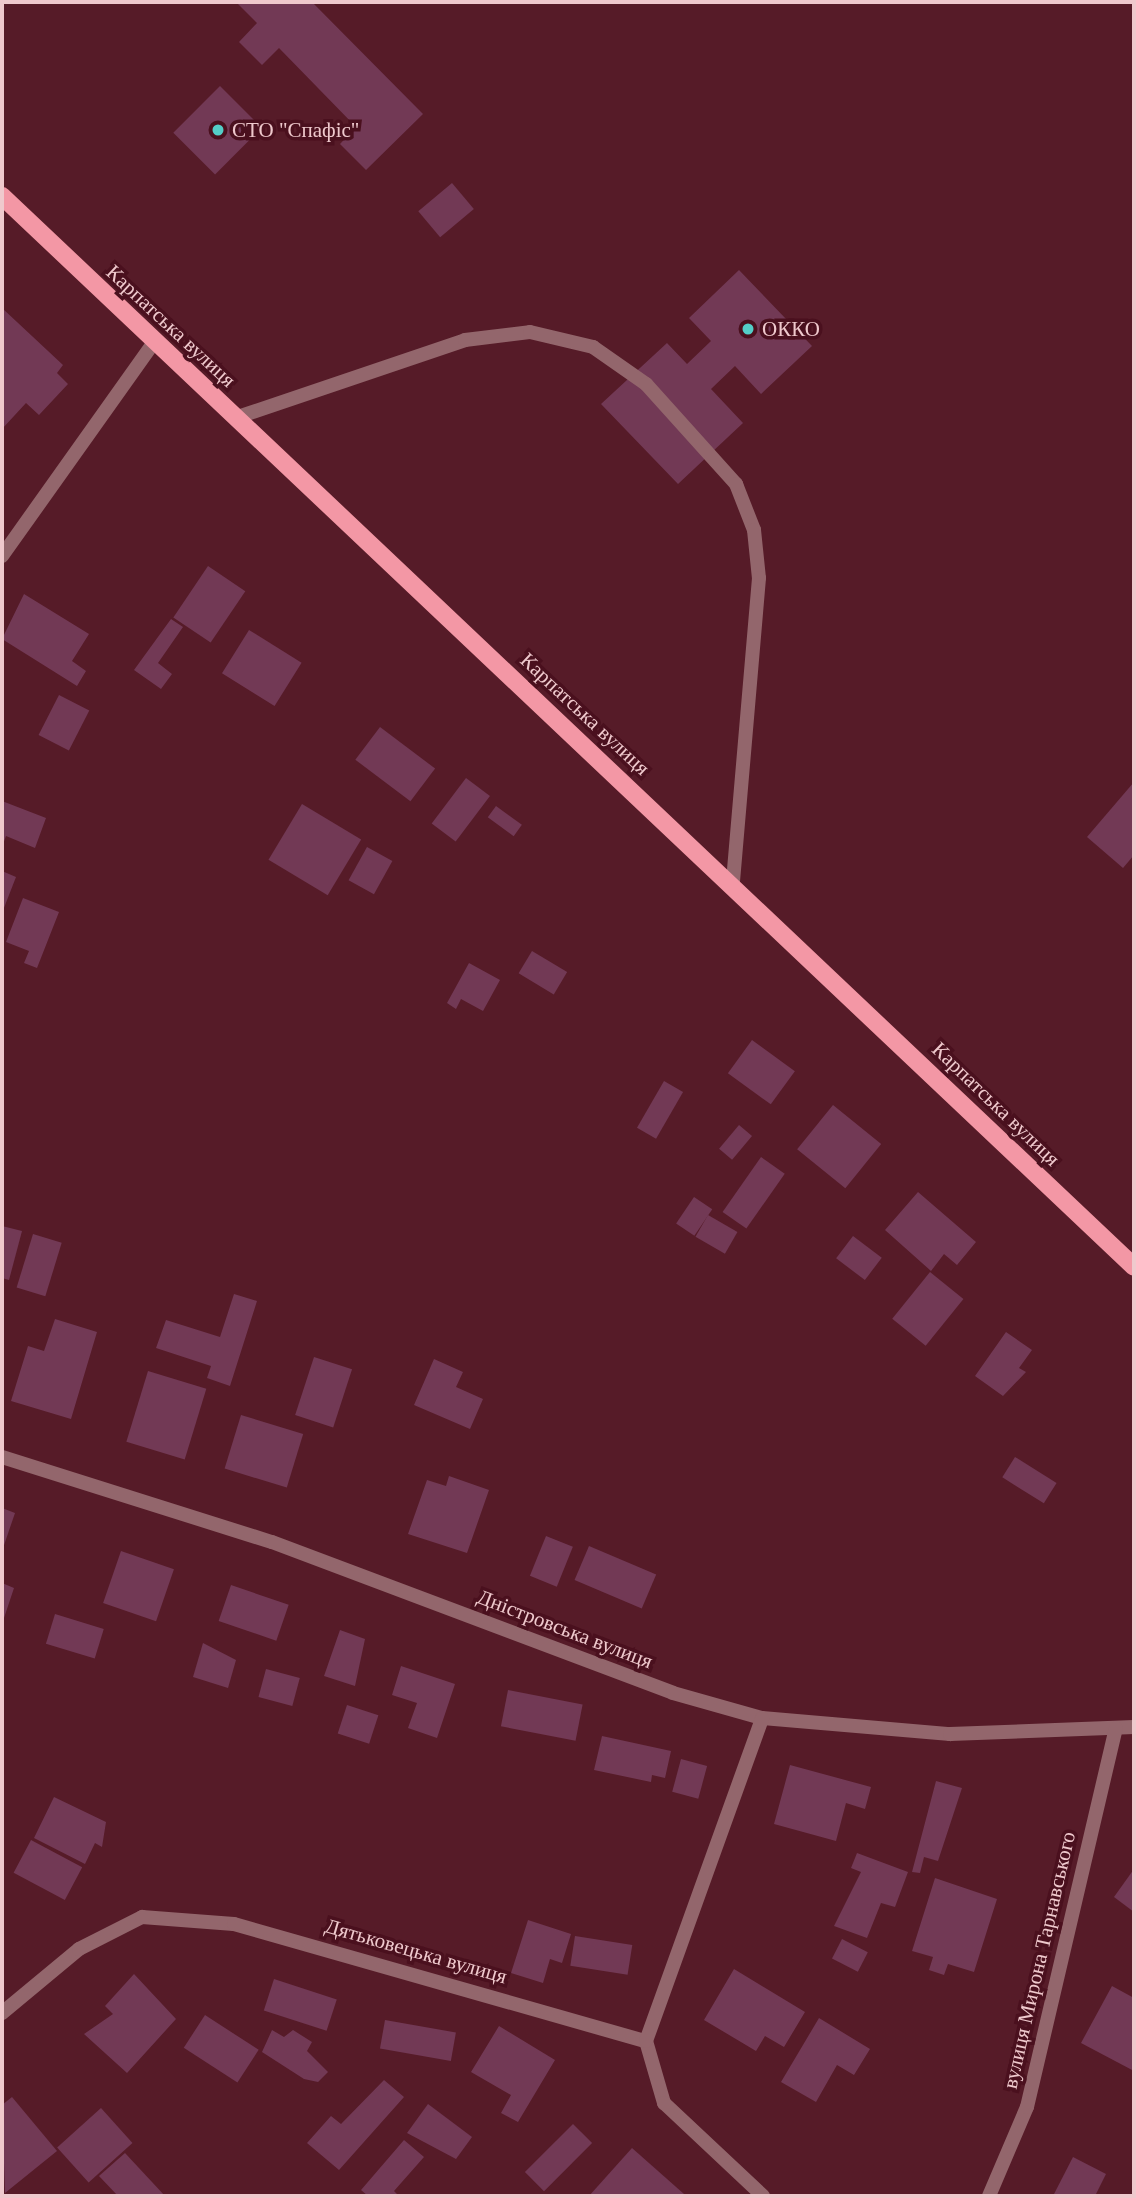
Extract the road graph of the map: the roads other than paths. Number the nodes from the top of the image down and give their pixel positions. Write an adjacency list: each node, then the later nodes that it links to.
1 (2, 196): 2 (main road, Карпатська вулиця)
2 (154, 342): 3 (main road, Карпатська вулиця); 4 (street)
3 (235, 418): 5 (main road, Карпатська вулиця); 5 (street)
4 (2, 556)
5 (733, 883): 6 (main road, Карпатська вулиця)
6 (1134, 1267)
7 (2, 1457): 8 (street, Дністровська вулиця)
8 (762, 1718): 10 (street, Дністровська вулиця); 12 (street)
9 (1134, 1727): 10 (street, Дністровська вулиця)
10 (1116, 1728): 14 (street, вулиця Мирона Тарнавського)
11 (2, 2012): 12 (street, Дятьковецька вулиця)
12 (646, 2041): 13 (street)
13 (763, 2196)
14 (989, 2196)

